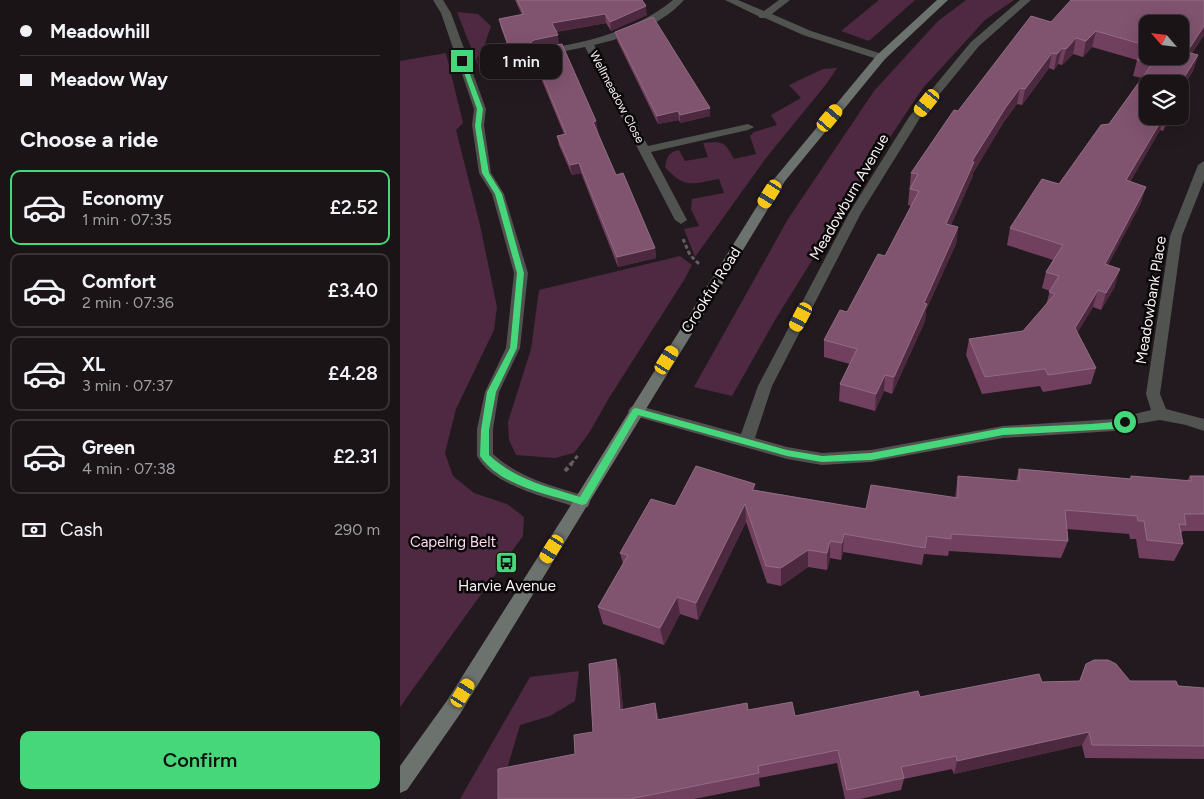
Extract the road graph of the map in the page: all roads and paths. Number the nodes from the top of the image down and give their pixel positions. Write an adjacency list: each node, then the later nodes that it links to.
1 (438, 0): 20 (street)
2 (679, 0): 8 (street, Wellmeadow Close)
3 (730, 0): 7 (street)
4 (785, 0): 7 (street)
5 (943, 0): 10 (street, Crookfur Road)
6 (1026, 0): 19 (street, Meadowburn Avenue)
7 (763, 16): 10 (street)
8 (589, 45): 9 (street, Wellmeadow Close); 12 (street, Wellmeadow Close)
9 (536, 54)
10 (881, 57): 16 (street, Crookfur Road)
11 (748, 126): 12 (street, Wellmeadow Close)
12 (645, 150): 14 (street, Wellmeadow Close)
13 (1204, 165): 17 (street, Meadowbank Place)
14 (681, 220): 15 (path)
15 (702, 266)
16 (636, 411): 19 (street); 20 (street, Crookfur Road)
17 (1160, 414): 18 (street); 19 (street)
18 (1204, 425)
19 (746, 442)
20 (582, 502): 21 (street, Crookfur Road)
21 (400, 783)

